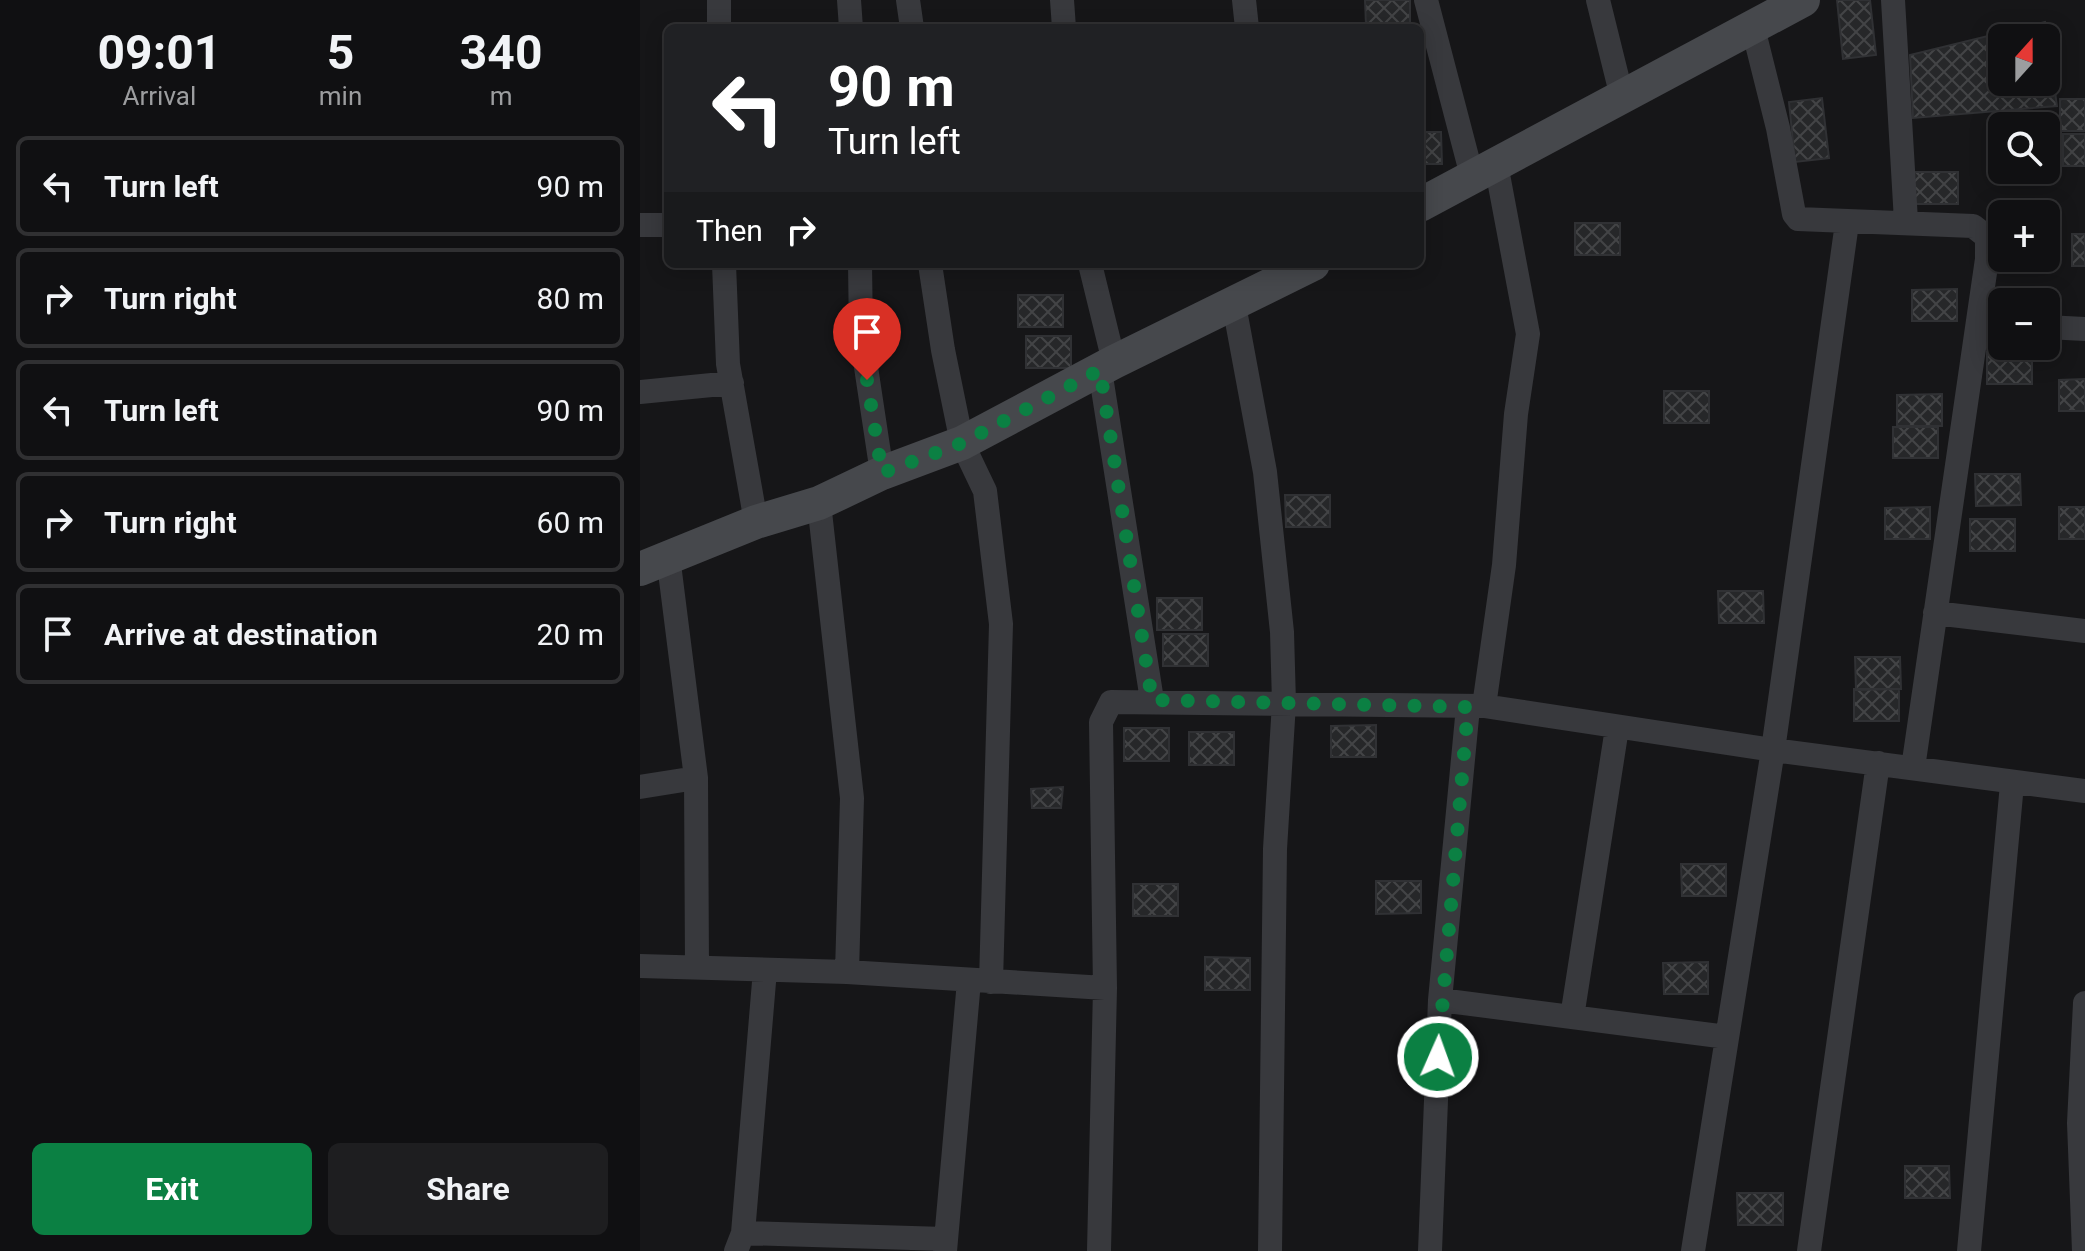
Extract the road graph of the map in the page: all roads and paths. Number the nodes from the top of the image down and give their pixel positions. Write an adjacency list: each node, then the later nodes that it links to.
1 (719, 0): 10 (street)
2 (849, 0): 11 (street)
3 (908, 0): 12 (street)
4 (1062, 0): 13 (street)
5 (1244, 0): 14 (street)
6 (1426, 0): 16 (street)
7 (1598, 0): 15 (street)
8 (1893, 0): 18 (street)
9 (1777, 11): 15 (street); 19 (street)
10 (719, 24)
11 (851, 24)
12 (911, 24)
13 (1064, 24)
14 (1247, 24)
15 (1622, 97): 16 (street)
16 (1484, 170): 17 (street); 45 (street)
17 (1424, 203)
18 (1906, 221): 19 (street); 28 (street)
19 (1847, 223): 47 (street)
20 (640, 225): 21 (street)
21 (664, 225)
22 (724, 268): 34 (street)
23 (860, 268): 37 (street)
24 (931, 268): 36 (street)
25 (1091, 268): 33 (street)
26 (1297, 268): 27 (street)
27 (1270, 275): 29 (street)
28 (1988, 288)
29 (1234, 305): 33 (street); 44 (street)
30 (2060, 328): 31 (street)
31 (2085, 329)
32 (1988, 335): 41 (street)
33 (1107, 366): 36 (street); 43 (street)
34 (732, 383): 35 (street); 39 (street)
35 (640, 392)
36 (962, 443): 37 (street); 58 (street)
37 (882, 473): 38 (street)
38 (819, 503): 39 (street); 57 (street)
39 (756, 522): 40 (street)
40 (654, 562): 50 (street)
41 (1935, 613): 42 (street); 49 (street)
42 (2085, 631)
43 (1152, 700): 44 (street); 59 (street)
44 (1284, 703): 45 (street); 67 (street)
45 (1476, 706): 46 (street); 60 (street)
46 (1617, 728): 47 (street); 62 (street)
47 (1773, 750): 48 (street); 63 (street)
48 (1878, 763): 49 (street); 70 (street)
49 (1913, 768): 51 (street)
50 (696, 778): 52 (street); 55 (street)
51 (2012, 784): 53 (street); 71 (street)
52 (640, 787)
53 (2085, 791)
54 (640, 966): 55 (street)
55 (697, 967): 56 (street)
56 (765, 970): 57 (street); 64 (street)
57 (847, 972): 58 (street)
58 (980, 981): 59 (street); 65 (street)
59 (1105, 988): 66 (street)
60 (1440, 1000): 62 (street); 68 (street)
61 (2085, 1003): 72 (street)
62 (1572, 1017): 63 (street)
63 (1727, 1037): 69 (street)
64 (740, 1242): 65 (street)
65 (945, 1245)
66 (1099, 1251)
67 (1270, 1251)
68 (1430, 1251)
69 (1693, 1251)
70 (1809, 1251)
71 (1969, 1251)
72 (2084, 1251)

